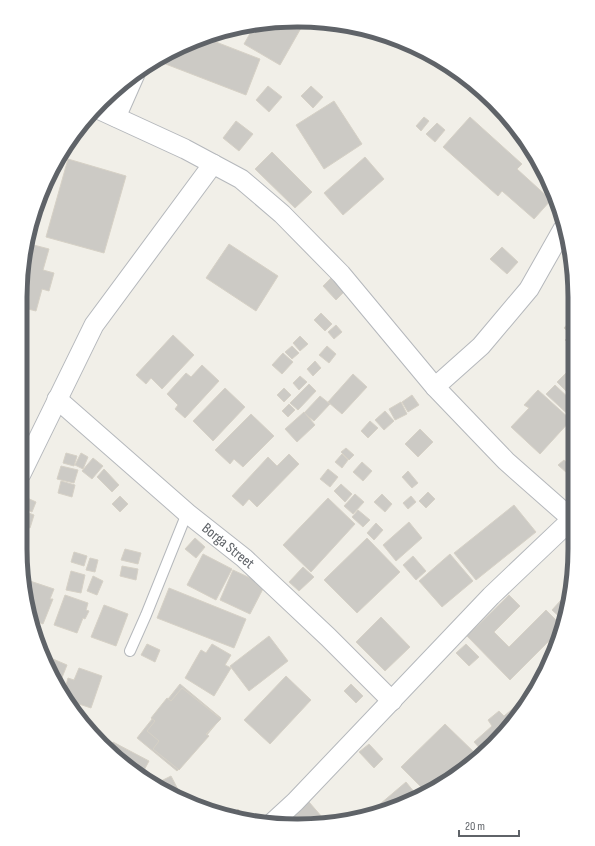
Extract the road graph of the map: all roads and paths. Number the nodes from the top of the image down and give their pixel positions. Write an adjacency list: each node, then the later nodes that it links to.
1 (130, 85): 3 (street)
2 (102, 111): 3 (street)
3 (116, 117): 4 (street)
4 (213, 164): 6 (street); 7 (street)
5 (560, 234): 6 (street)
6 (435, 387): 10 (street)
7 (57, 399): 8 (street); 9 (street, Borga Street)
8 (27, 462)
9 (187, 513): 12 (lane); 13 (street, Borga Street)
10 (568, 514)
11 (568, 523): 13 (street)
12 (130, 651)
13 (392, 701): 14 (street)
14 (278, 818)

